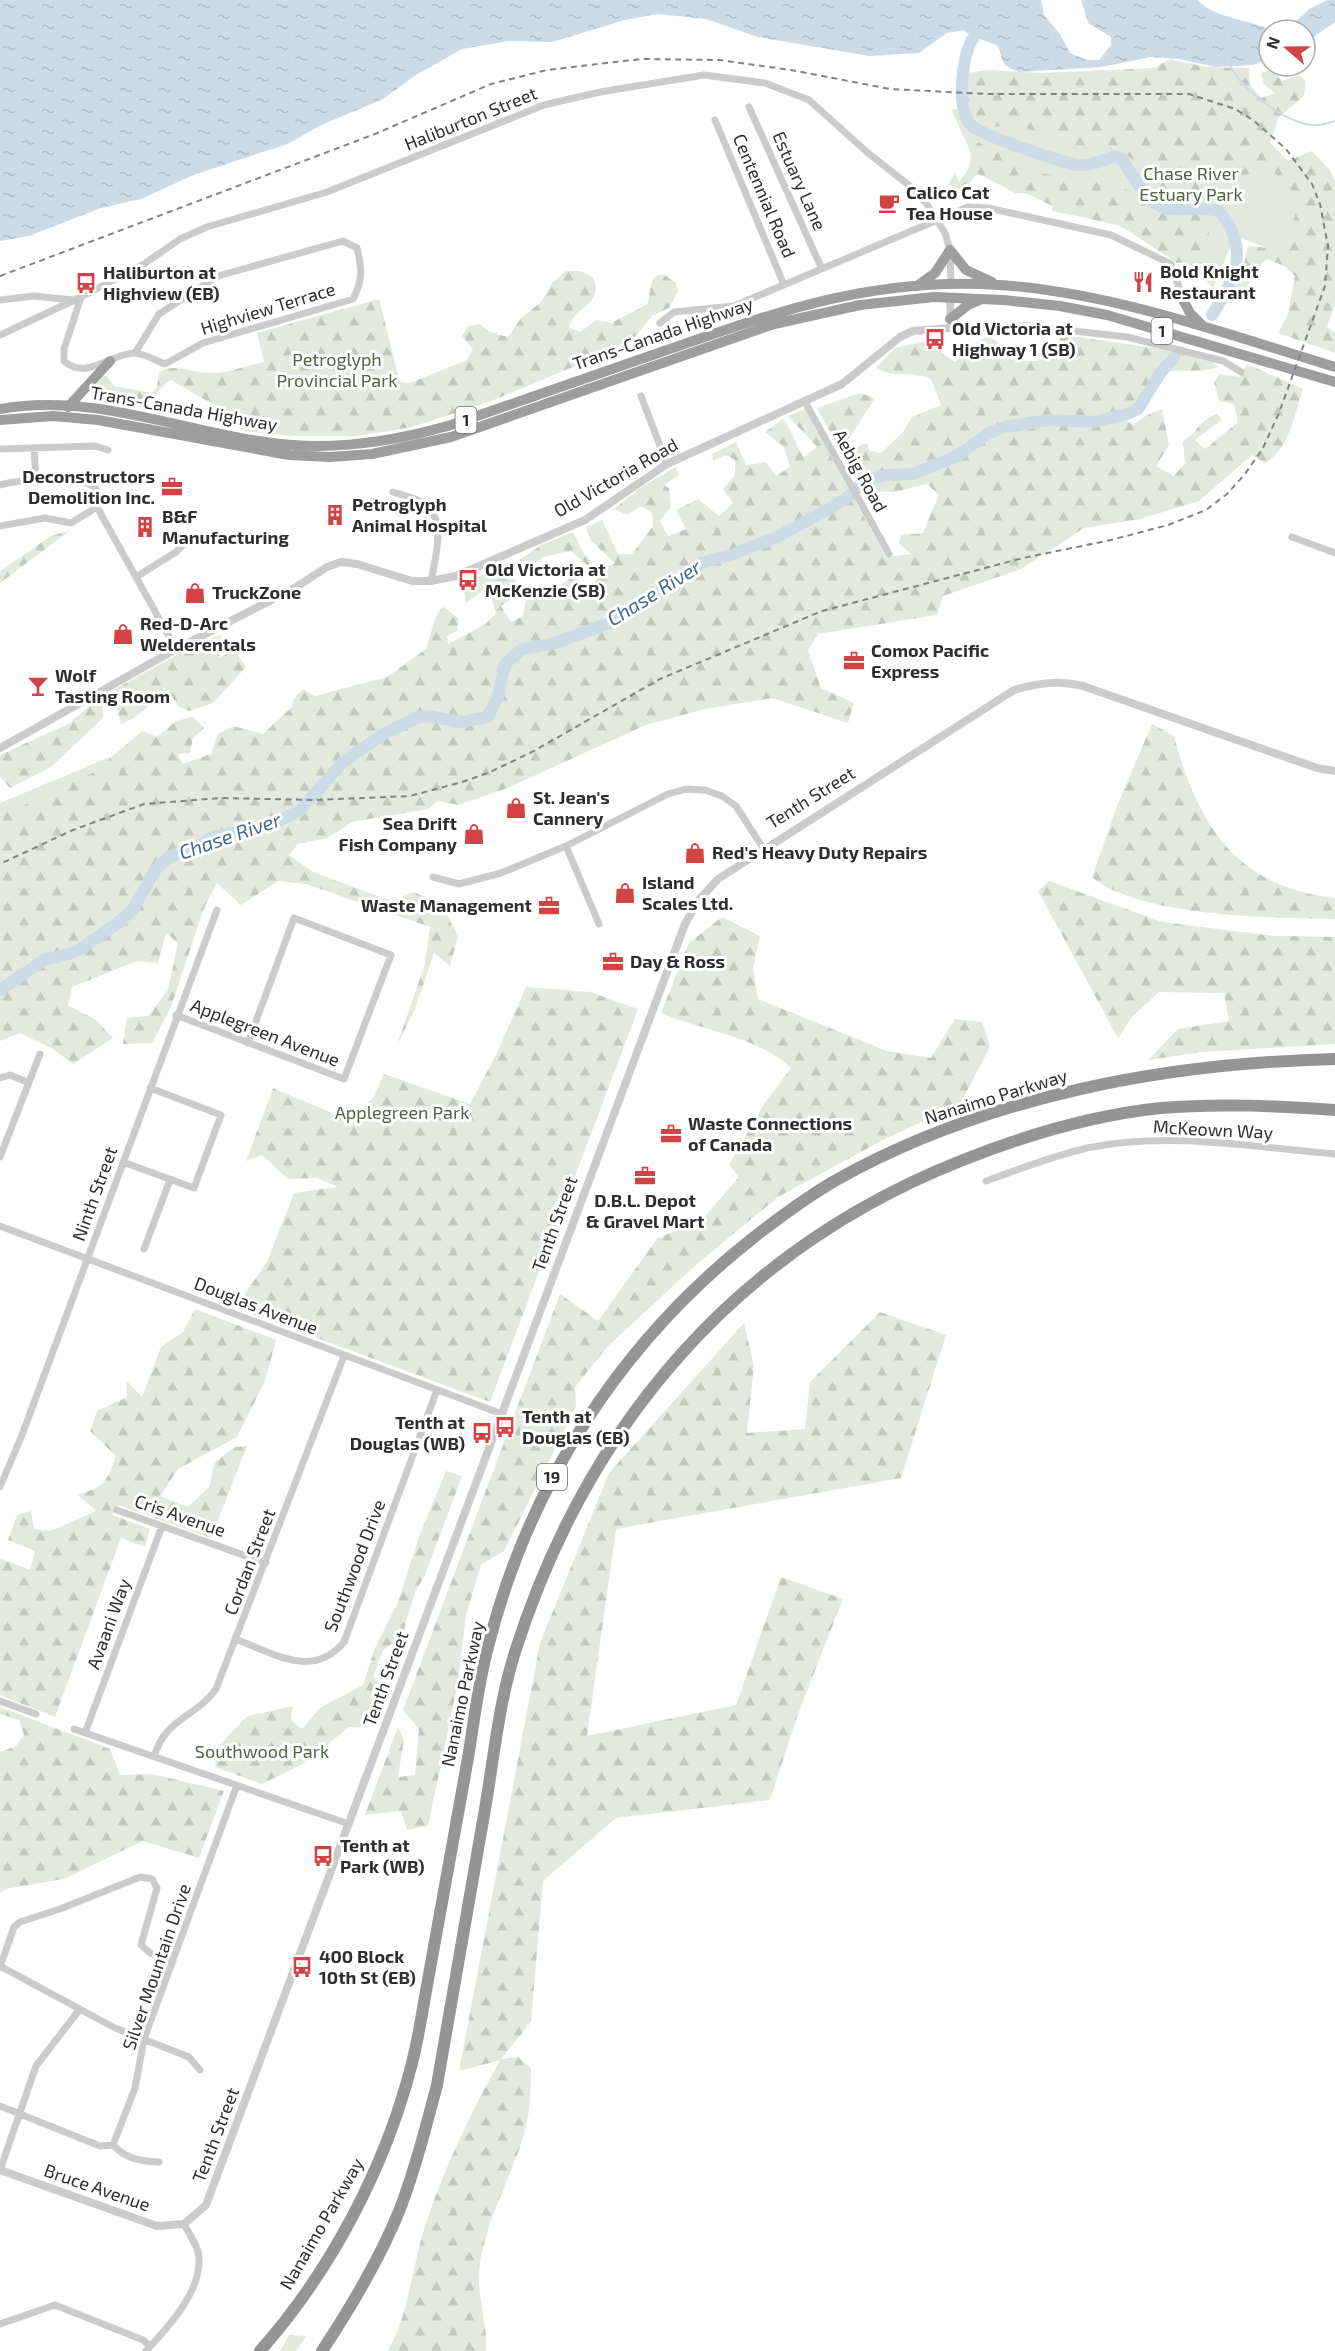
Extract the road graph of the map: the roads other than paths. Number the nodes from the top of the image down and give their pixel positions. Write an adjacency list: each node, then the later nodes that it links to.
1 (749, 107): 5 (street, Estuary Lane)
2 (715, 120): 7 (street, Centennial Road)
3 (935, 219): 4 (street, Haliburton Street); 5 (street); 11 (street, Haliburton Street); 14 (street)
4 (950, 250): 6 (street, Haliburton Street); 8 (highway); 9 (highway)
5 (821, 267): 7 (street)
6 (951, 284): 8 (highway, Trans-Canada Highway / 1); 9 (highway, Trans-Canada Highway / 1); 10 (highway)
7 (784, 285): 15 (street)
8 (999, 285): 17 (highway, Trans-Canada Highway / 1)
9 (917, 286): 26 (highway, Trans-Canada Highway / 1)
10 (950, 297): 12 (highway, Trans-Canada Highway / 1); 16 (street); 28 (highway, Trans-Canada Highway / 1)
11 (78, 299): 13 (street); 18 (street, Haliburton Street); 20 (street)
12 (985, 299): 16 (highway); 23 (highway, Trans-Canada Highway / 1)
13 (0, 300)
14 (1183, 300): 17 (highway)
15 (660, 323)
16 (951, 323): 22 (street, Old Victoria Road); 25 (street, Old Victoria Road)
17 (1207, 329): 21 (highway, Trans-Canada Highway / 1)
18 (0, 335)
19 (135, 353): 19 (street, Highview Terrace); 20 (street)
20 (110, 361): 26 (highway)
21 (1335, 367)
22 (1241, 372)
23 (1335, 382)
24 (641, 396): 32 (street)
25 (805, 402): 32 (street, Old Victoria Road); 41 (street, Aebig Road)
26 (68, 407): 27 (highway, Trans-Canada Highway / 1)
27 (0, 409)
28 (0, 420)
29 (34, 448): 30 (street); 31 (street); 33 (street)
30 (0, 449)
31 (108, 450)
32 (667, 464): 43 (street, Old Victoria Road)
33 (36, 481): 34 (street); 36 (street)
34 (0, 485)
35 (393, 492): 43 (street)
36 (97, 507): 37 (street); 42 (street)
37 (0, 526)
38 (1292, 537): 40 (street)
39 (190, 538): 42 (street)
40 (1335, 553)
41 (890, 554)
42 (136, 577): 44 (street)
43 (431, 581): 44 (street, Old Victoria Road)
44 (176, 649): 45 (street, Old Victoria Road)
45 (0, 748)
46 (1335, 771): 48 (street, Tenth Street)
47 (566, 846): 48 (street); 49 (street); 51 (street)
48 (763, 848): 70 (street, Tenth Street)
49 (434, 877)
50 (217, 910): 52 (street, Ninth Street)
51 (599, 924)
52 (176, 1015): 53 (street, Applegreen Avenue); 58 (street, Ninth Street)
53 (248, 1042): 53 (street, Applegreen Avenue)
54 (40, 1054): 57 (street)
55 (1335, 1059): 96 (highway, Nanaimo Parkway / 19)
56 (0, 1078): 57 (street)
57 (27, 1082): 61 (street)
58 (150, 1088): 62 (street, Ninth Street); 63 (street)
59 (1335, 1110): 97 (highway, 19)
60 (1335, 1154): 64 (street, McKeown Way)
61 (0, 1157)
62 (123, 1162): 63 (street); 67 (street, Ninth Street)
63 (170, 1180): 66 (street)
64 (986, 1181)
65 (0, 1226): 67 (street, Douglas Avenue)
66 (144, 1249)
67 (87, 1258): 68 (street, Douglas Avenue); 71 (street, Ninth Street)
68 (344, 1356): 69 (street, Douglas Avenue); 74 (street, Cordan Street)
69 (437, 1390): 70 (street, Douglas Avenue); 75 (street, Southwood Drive)
70 (502, 1414): 82 (street, Tenth Street)
71 (0, 1487)
72 (117, 1510): 73 (street, Cris Avenue)
73 (162, 1526): 74 (street, Cris Avenue); 79 (street, Avaani Way)
74 (266, 1563): 75 (street, Cordan Street)
75 (235, 1639): 80 (street, Cordan Street)
76 (0, 1701): 77 (street)
77 (36, 1714)
78 (74, 1729): 79 (street)
79 (85, 1733): 80 (street)
80 (154, 1757): 81 (street)
81 (237, 1785): 82 (street); 83 (street, Silver Mountain Drive)
82 (349, 1824): 93 (street, Tenth Street)
83 (173, 1961): 84 (street); 86 (street, Silver Mountain Drive)
84 (0, 1967): 85 (street)
85 (80, 2009): 86 (street); 89 (street)
86 (144, 2039): 87 (street); 90 (street, Silver Mountain Drive)
87 (200, 2070)
88 (0, 2106): 89 (street)
89 (20, 2114): 90 (street); 92 (street)
90 (113, 2145): 91 (street)
91 (159, 2162)
92 (0, 2170): 93 (street, Bruce Avenue)
93 (184, 2224): 95 (street)
94 (0, 2324): 95 (street)
95 (148, 2349)
96 (260, 2351)
97 (322, 2351)

